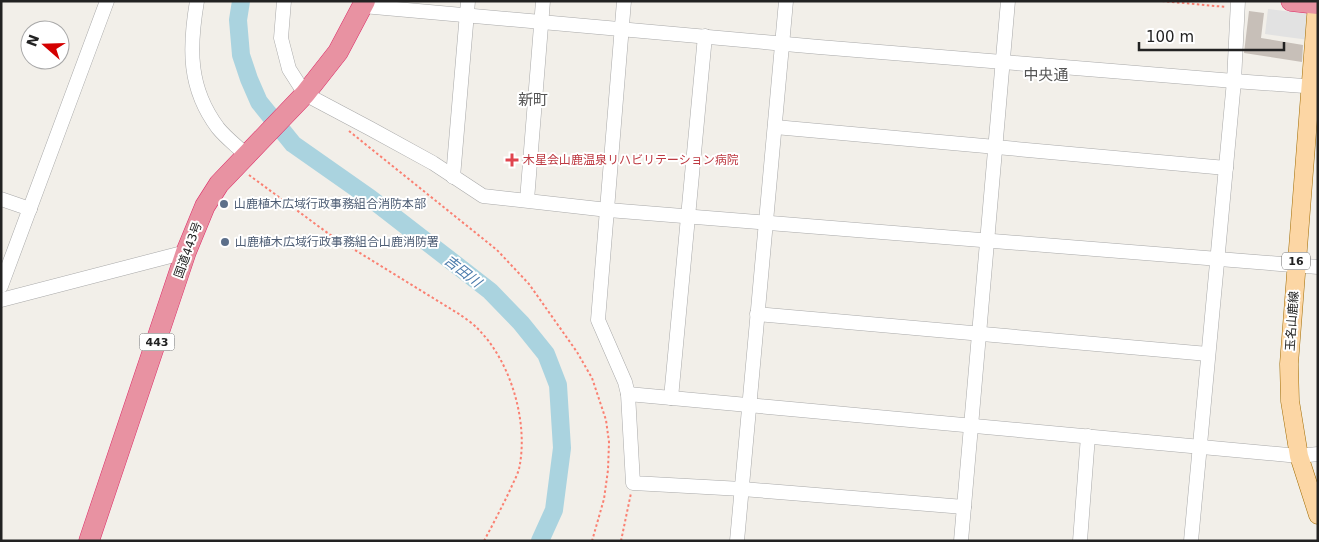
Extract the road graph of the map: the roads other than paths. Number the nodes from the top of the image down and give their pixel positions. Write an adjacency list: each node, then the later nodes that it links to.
1 (107, 1): 29 (street)
2 (197, 1): 24 (street)
3 (284, 1): 21 (street)
4 (468, 1): 13 (street)
5 (543, 1): 14 (street)
6 (624, 1): 15 (street)
7 (786, 1): 17 (street)
8 (1008, 1): 18 (street)
9 (1291, 1): 10 (highway)
10 (1318, 3): 20 (main road, 玉名山鹿線 / 16)
11 (364, 4): 13 (street); 21 (highway, 国道443号 / 443)
12 (1235, 4): 19 (street)
13 (467, 16): 14 (street); 26 (street)
14 (541, 23): 15 (street); 28 (street)
15 (622, 30): 16 (street); 30 (street)
16 (705, 36): 17 (street); 31 (street)
17 (782, 44): 18 (street); 22 (street)
18 (1003, 62): 19 (street); 23 (street)
19 (1234, 81): 20 (street); 25 (street)
20 (1315, 86): 36 (main road, 玉名山鹿線 / 16)
21 (303, 98): 24 (highway, 国道443号 / 443); 26 (street)
22 (775, 127): 23 (street); 32 (street)
23 (996, 147): 25 (street); 33 (street)
24 (241, 160): 34 (highway, 国道443号 / 443)
25 (1226, 168): 35 (street)
26 (453, 177): 28 (street)
27 (1, 199): 29 (street)
28 (527, 200): 30 (street)
29 (30, 209): 38 (street)
30 (608, 210): 31 (street); 43 (street)
31 (688, 216): 32 (street); 44 (street)
32 (766, 222): 33 (street); 40 (street)
33 (988, 240): 35 (street); 41 (street)
34 (186, 252): 39 (street); 54 (highway, 国道443号 / 443)
35 (1218, 259): 36 (street); 42 (street)
36 (1296, 265): 37 (street); 50 (main road, 玉名山鹿線 / 16)
37 (1318, 267)
38 (1, 286)
39 (1, 300)
40 (757, 314): 41 (street); 45 (street)
41 (979, 334): 42 (street); 46 (street)
42 (1208, 354): 48 (street)
43 (628, 394): 44 (street); 51 (street)
44 (671, 398): 45 (street)
45 (749, 405): 46 (street); 51 (street)
46 (971, 426): 47 (street); 52 (street)
47 (1088, 436): 48 (street); 57 (street)
48 (1200, 446): 50 (street); 58 (street)
49 (1318, 454): 50 (street)
50 (1299, 456): 53 (main road, 玉名山鹿線 / 16)
51 (742, 489): 52 (street); 55 (street)
52 (964, 507): 56 (street)
53 (1318, 515)
54 (89, 541)
55 (737, 541)
56 (961, 541)
57 (1080, 541)
58 (1191, 541)

